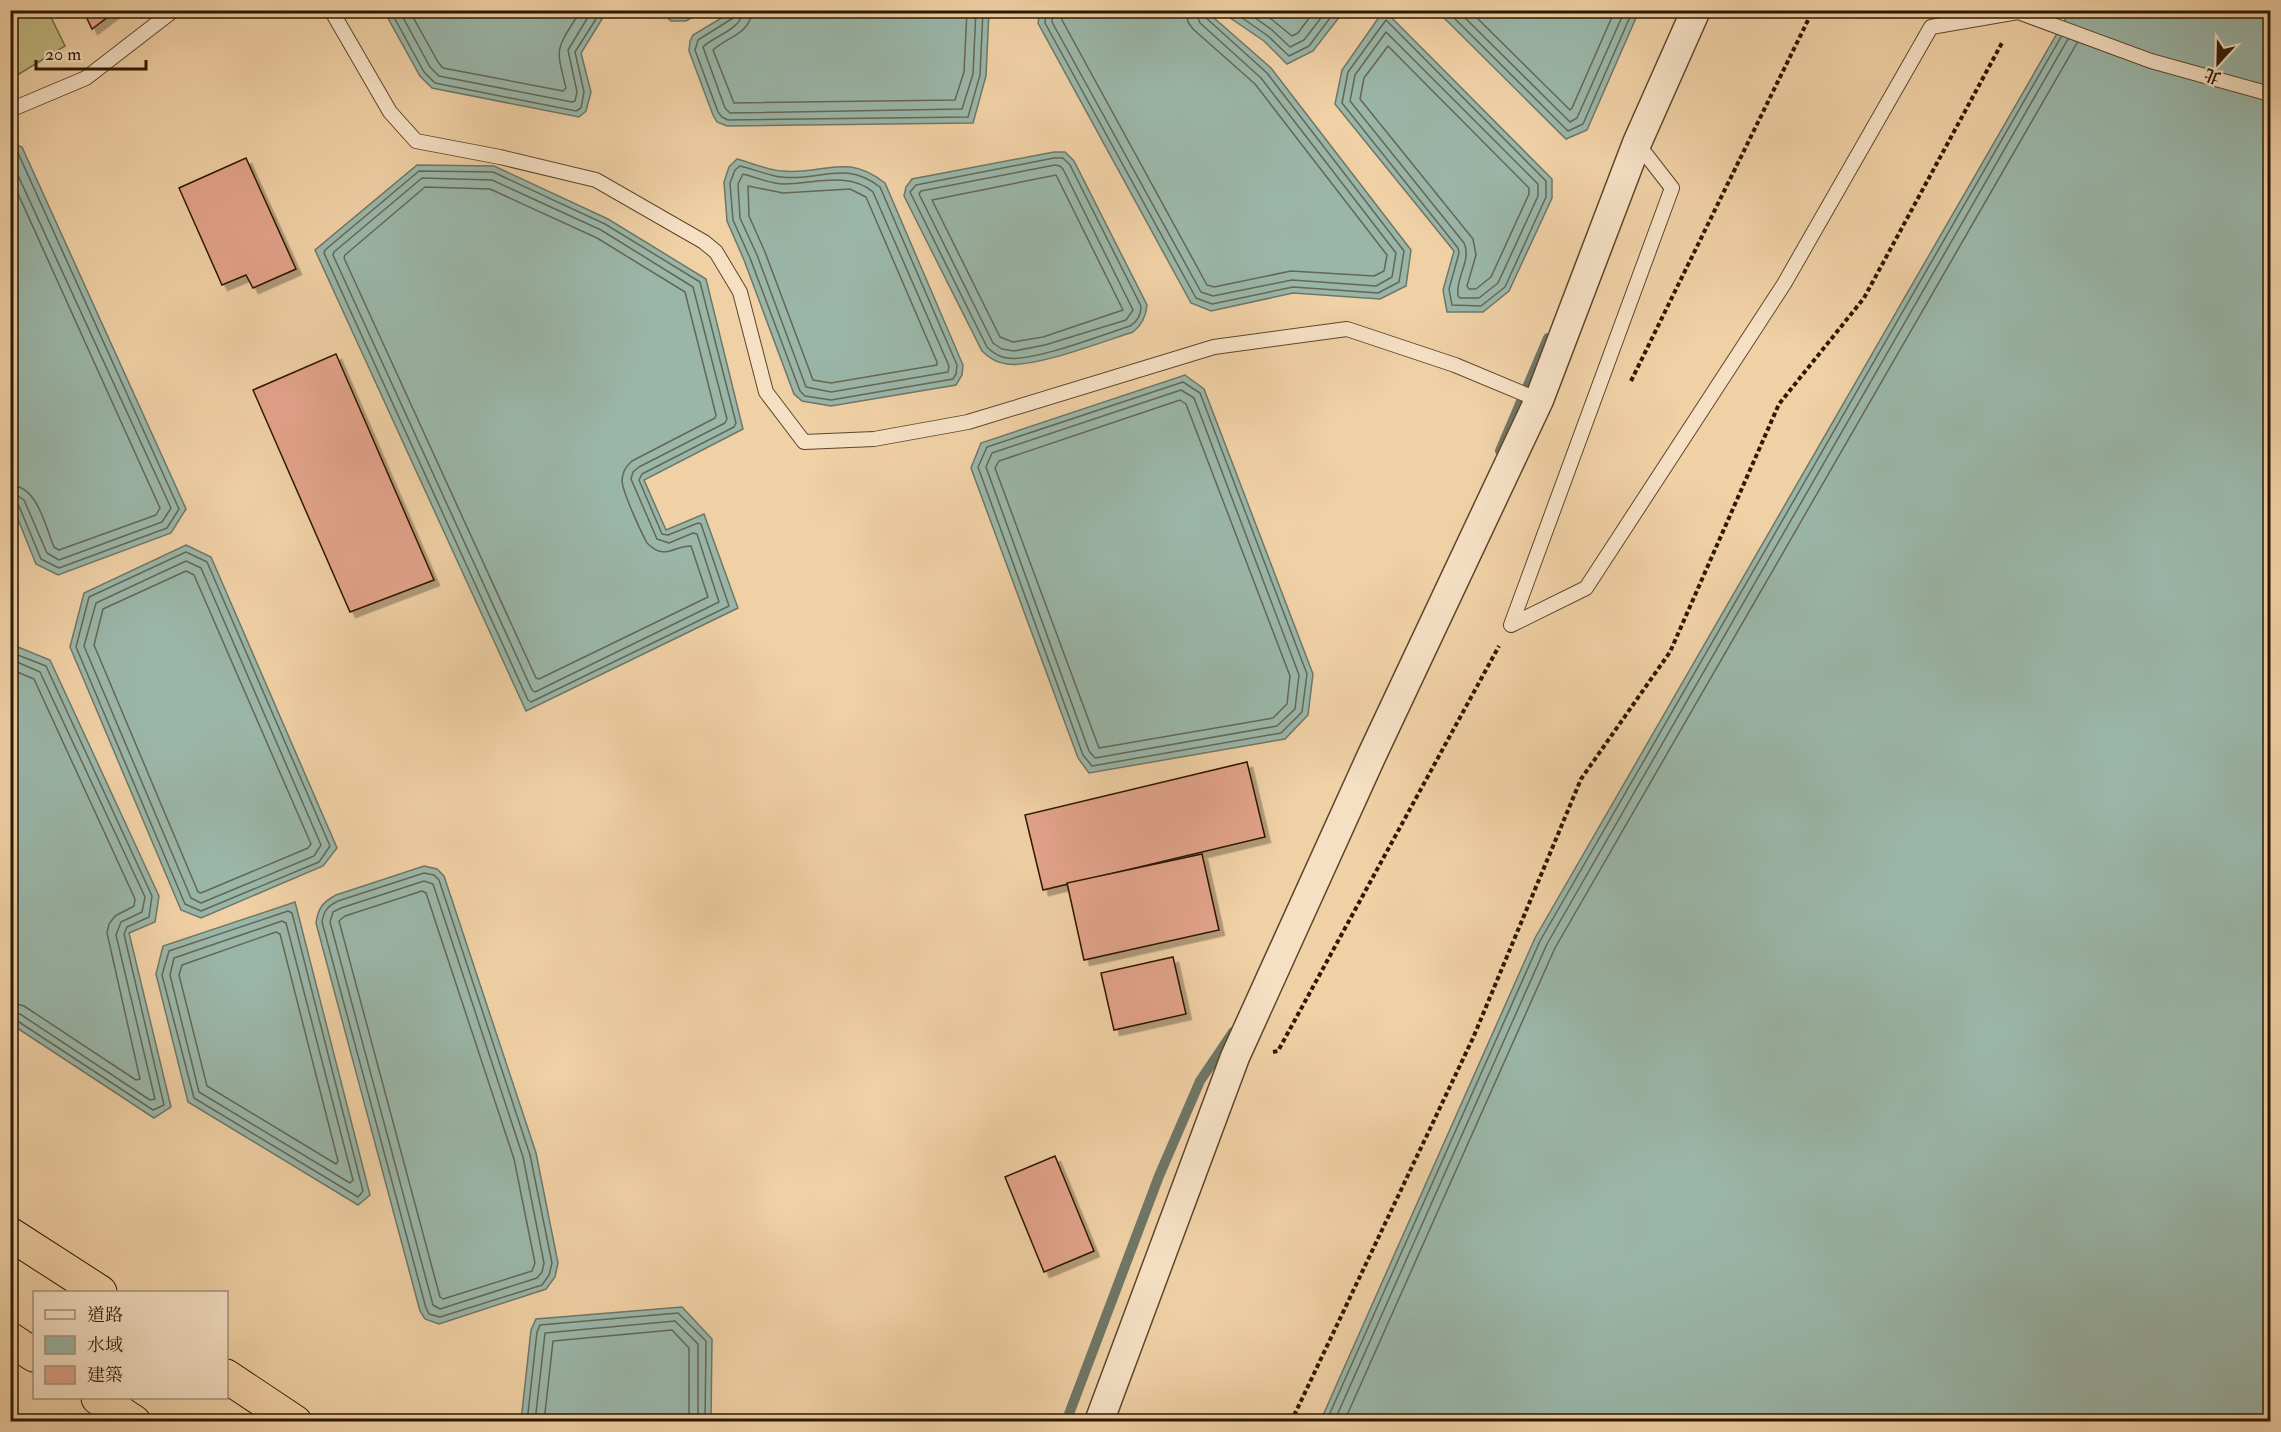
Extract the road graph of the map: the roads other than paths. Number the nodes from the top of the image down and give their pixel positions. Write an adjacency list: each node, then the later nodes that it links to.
1 (174, 10): 5 (lane)
2 (330, 10): 7 (lane)
3 (1696, 10): 6 (street)
4 (2271, 94): 6 (lane)
5 (10, 110)
6 (1637, 143): 7 (street)
7 (1539, 400): 16 (street)
8 (10, 1234): 9 (highway)
9 (97, 1291)
10 (10, 1339): 11 (highway)
11 (33, 1354)
12 (228, 1377): 15 (highway)
13 (100, 1399): 14 (highway)
14 (134, 1422)
15 (296, 1422)
16 (1099, 1422)

